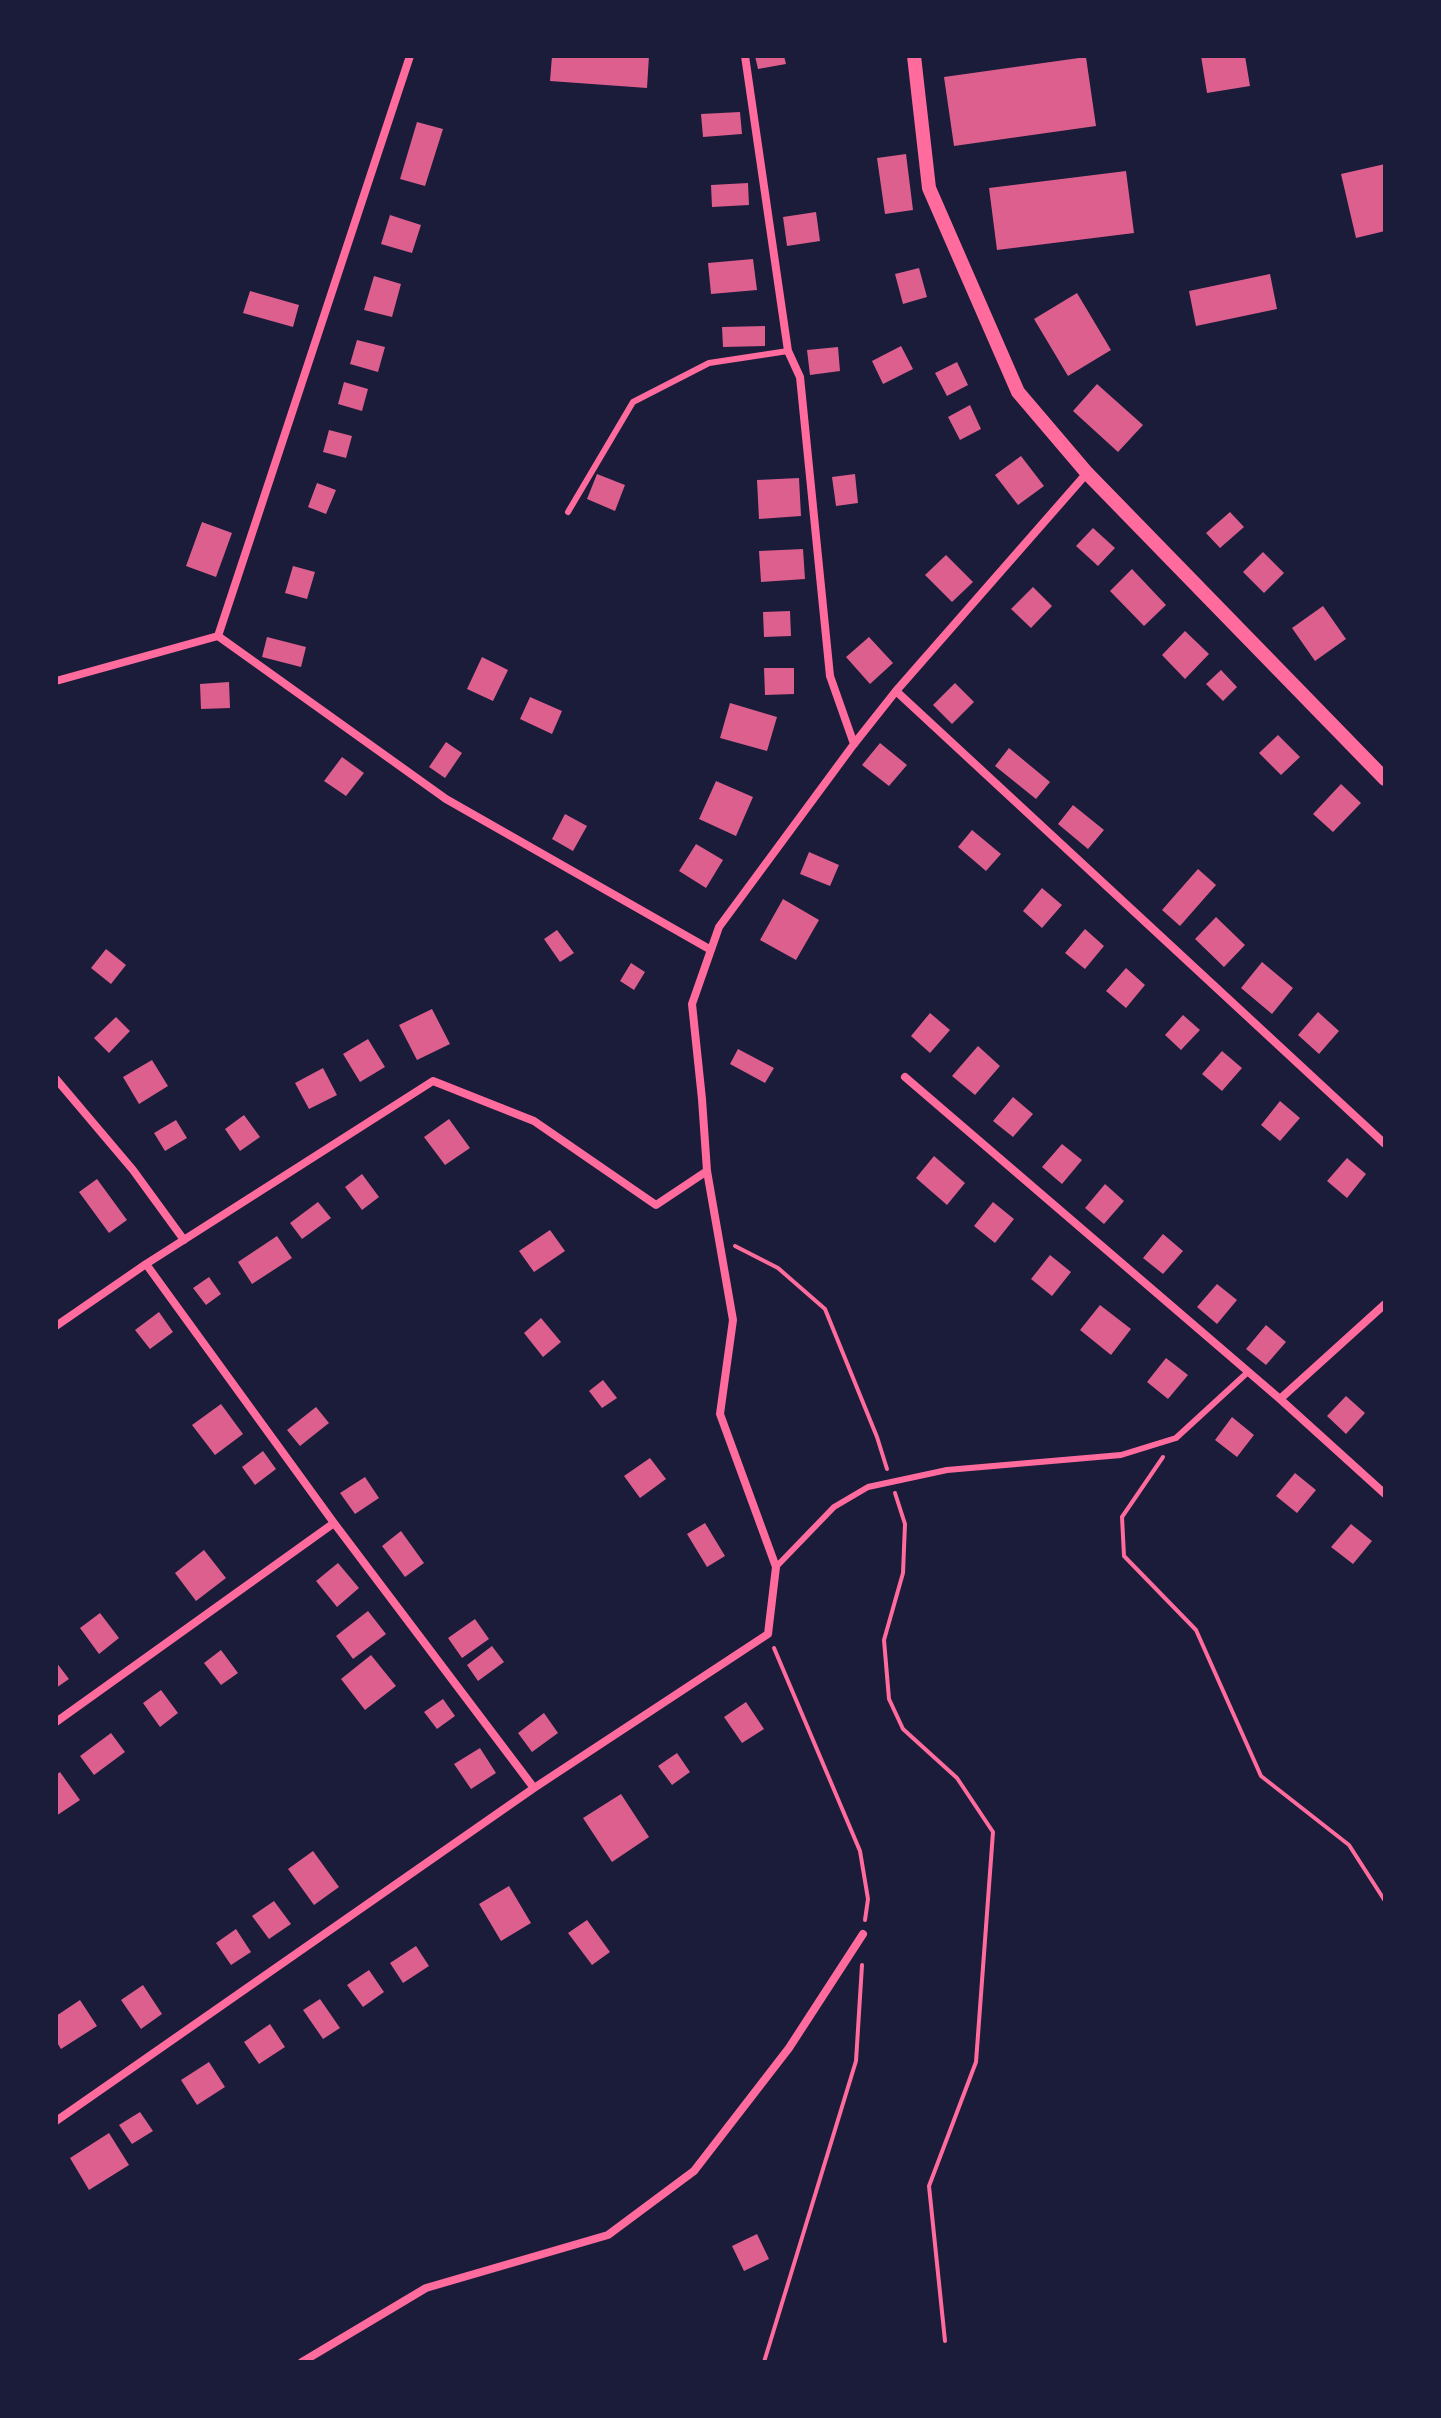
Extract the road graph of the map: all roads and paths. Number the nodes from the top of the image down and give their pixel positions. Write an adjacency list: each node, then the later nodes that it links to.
1 (410, 56): 7 (street)
2 (745, 56): 4 (street)
3 (914, 56): 5 (street)
4 (788, 351): 6 (lane); 10 (street)
5 (1087, 473): 9 (street); 11 (street)
6 (568, 512)
7 (218, 636): 8 (street); 12 (street)
8 (56, 681)
9 (896, 691): 10 (street); 15 (street)
10 (854, 744): 12 (street)
11 (1385, 779)
12 (711, 950): 16 (street)
13 (905, 1077): 22 (street)
14 (56, 1079): 18 (street)
15 (1385, 1144)
16 (707, 1171): 17 (street); 18 (street)
17 (719, 1237): 25 (path); 28 (street)
18 (184, 1240): 19 (street)
19 (146, 1264): 21 (street); 27 (street)
20 (1385, 1304): 23 (street)
21 (56, 1326)
22 (1248, 1372): 23 (street); 24 (lane)
23 (1280, 1399): 26 (street)
24 (1176, 1438): 25 (lane); 31 (path)
25 (891, 1482): 28 (lane); 34 (path)
26 (1385, 1494)
27 (334, 1523): 29 (street); 30 (street)
28 (776, 1567): 30 (street)
29 (56, 1722)
30 (534, 1788): 33 (street)
31 (1385, 1901)
32 (863, 1934): 35 (street)
33 (56, 2121)
34 (945, 2341)
35 (302, 2362)

